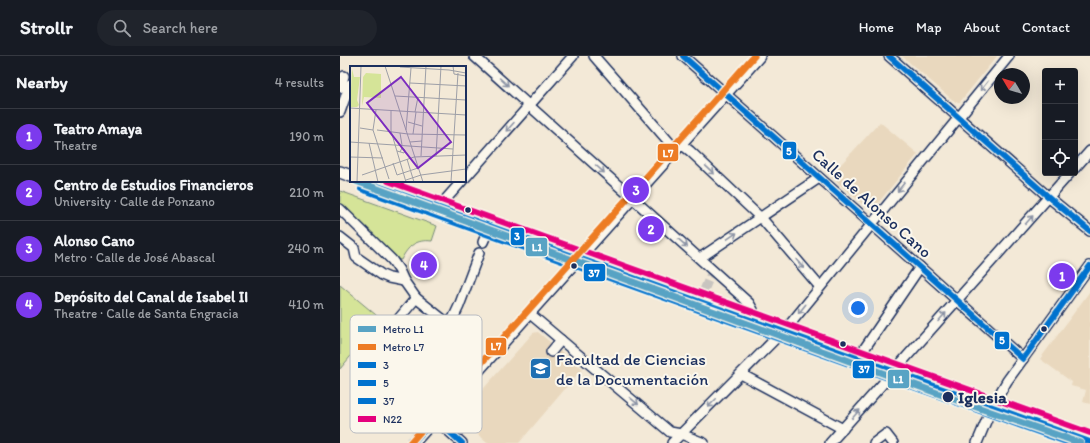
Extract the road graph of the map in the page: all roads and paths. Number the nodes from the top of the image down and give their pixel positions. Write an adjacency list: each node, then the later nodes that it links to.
1 (474, 56): 12 (street, one-way to 12)
2 (573, 56): 12 (street)
3 (594, 56): 15 (street)
4 (683, 56): 11 (street, Calle de Alonso Cano)
5 (759, 56): 11 (main road)
6 (1008, 56): 14 (street, one-way to 14)
7 (892, 57): 14 (street)
8 (345, 76): 10 (street)
9 (350, 84): 13 (street)
10 (340, 88)
11 (726, 94): 15 (main road); 22 (street, Calle de Alonso Cano)
12 (530, 105): 21 (street, one-way to 21); 26 (street, one-way to 26)
13 (341, 108)
14 (958, 117): 25 (street); 30 (street, one-way to 30)
15 (679, 147): 26 (main road); 29 (street, one-way to 29)
16 (1090, 151): 17 (street)
17 (1078, 165)
18 (340, 172): 19 (main road)
19 (350, 176)
20 (1067, 176): 25 (street)
21 (466, 177)
22 (819, 178): 29 (street); 30 (street, Calle de Alonso Cano)
23 (367, 182): 27 (main road)
24 (461, 182): 27 (street)
25 (1048, 197): 32 (street); 43 (street, one-way to 25)
26 (633, 198): 36 (main road); 37 (street, one-way to 37)
27 (438, 208): 31 (main road)
28 (340, 209): 40 (street)
29 (760, 217): 37 (street, one-way to 29); 41 (street, one-way to 41)
30 (871, 224): 39 (street, Calle de Alonso Cano); 41 (street)
31 (490, 226): 34 (street); 36 (main road)
32 (1090, 231)
33 (340, 237): 40 (street)
34 (483, 242)
35 (479, 253): 47 (street)
36 (579, 258): 44 (main road); 48 (main road)
37 (700, 258): 48 (street)
38 (1090, 266): 53 (street)
39 (920, 268): 43 (street, Calle de Alonso Cano); 52 (street)
40 (404, 281): 42 (street)
41 (820, 287): 49 (street, one-way to 49)
42 (416, 298): 45 (street); 46 (street)
43 (957, 300): 53 (street, Calle de Alonso Cano); 55 (street, one-way to 43)
44 (529, 313): 50 (street); 54 (main road)
45 (402, 315)
46 (437, 315)
47 (455, 315)
48 (750, 320): 49 (main road)
49 (782, 332): 52 (main road); 56 (street)
50 (561, 340): 51 (street); 61 (street, one-way to 61)
51 (551, 352)
52 (858, 358): 55 (main road)
53 (1023, 359): 57 (street)
54 (482, 366)
55 (894, 372): 57 (main road); 58 (street, one-way to 55)
56 (741, 374): 58 (street); 61 (street, one-way to 61)
57 (992, 407): 62 (main road); 70 (street)
58 (843, 429): 67 (street)
59 (422, 433): 63 (main road)
60 (451, 433): 64 (street)
61 (681, 434): 65 (street); 66 (street)
62 (1090, 442)
63 (413, 443)
64 (462, 443)
65 (672, 443)
66 (704, 443)
67 (830, 443)
68 (874, 443): 69 (street)
69 (893, 443)
70 (977, 443)

